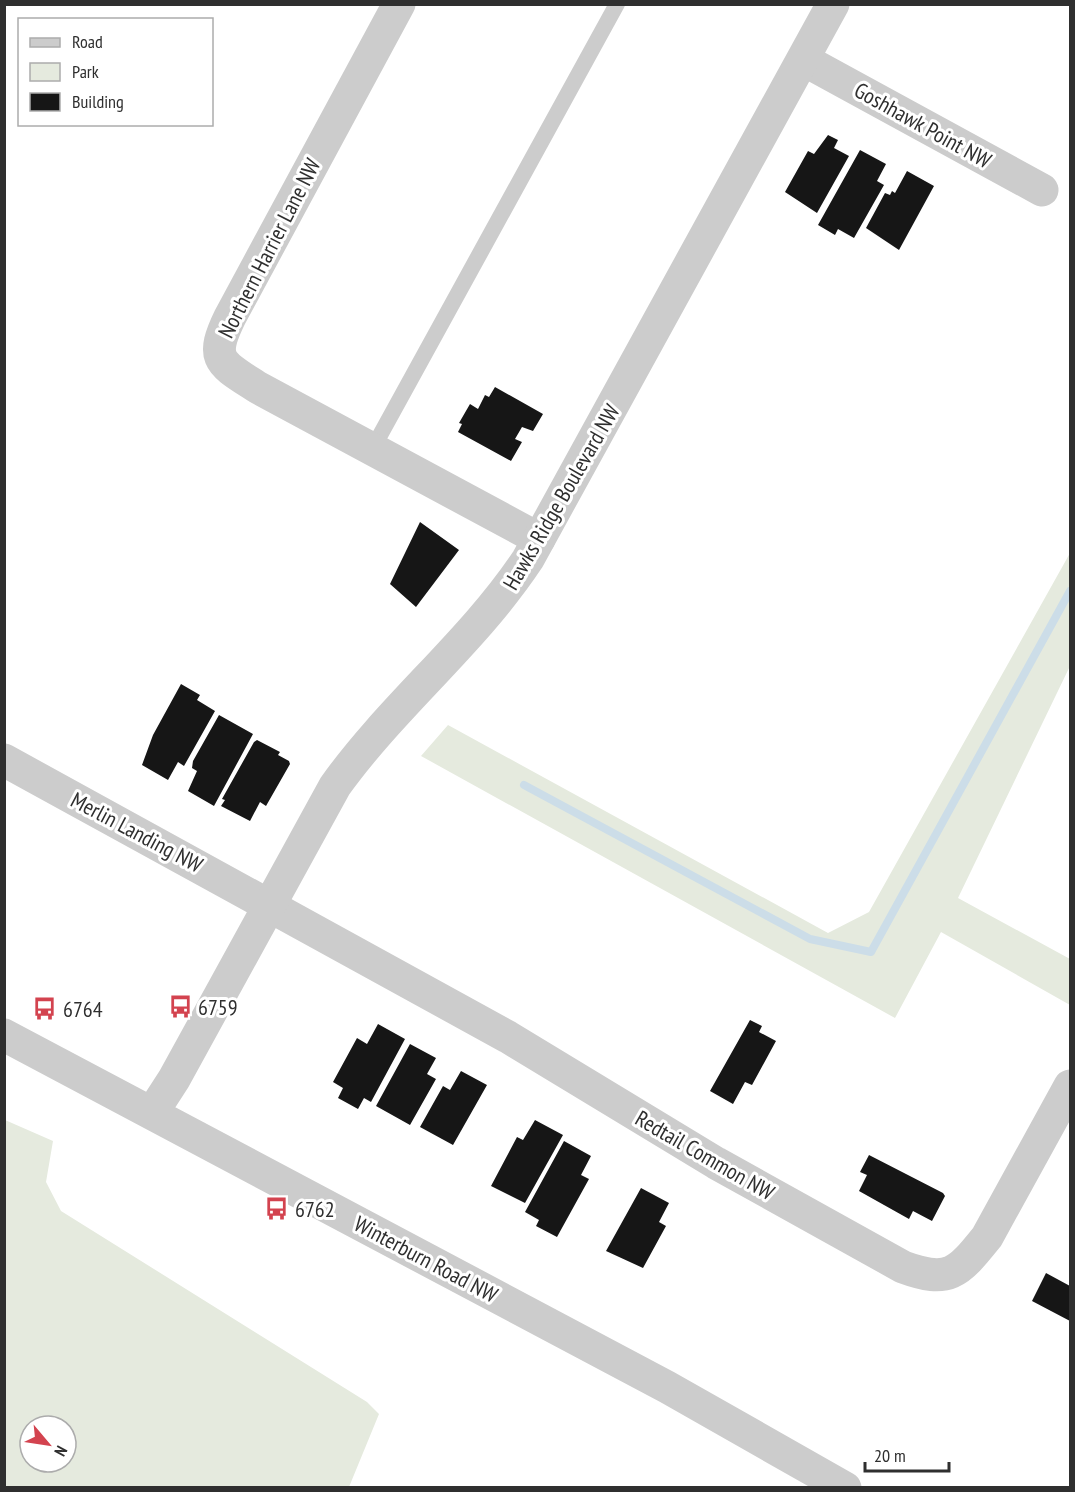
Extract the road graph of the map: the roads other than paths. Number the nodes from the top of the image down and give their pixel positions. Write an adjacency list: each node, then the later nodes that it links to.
1 (399, 4): 6 (street, Northern Harrier Lane NW)
2 (617, 4): 6 (lane)
3 (833, 4): 4 (street, Hawks Ridge Boulevard NW)
4 (804, 60): 5 (street, Goshhawk Point NW); 7 (street, Hawks Ridge Boulevard NW)
5 (1042, 190)
6 (373, 448): 7 (street, Northern Harrier Lane NW)
7 (539, 539): 9 (street, Hawks Ridge Boulevard NW)
8 (4, 760): 9 (street, Merlin Landing NW)
9 (270, 904): 11 (street, Redtail Common NW); 12 (street, Hawks Ridge Boulevard NW)
10 (4, 1035): 12 (street, Winterburn Road NW)
11 (1071, 1086)
12 (152, 1113): 13 (street, Winterburn Road NW)
13 (845, 1488)

